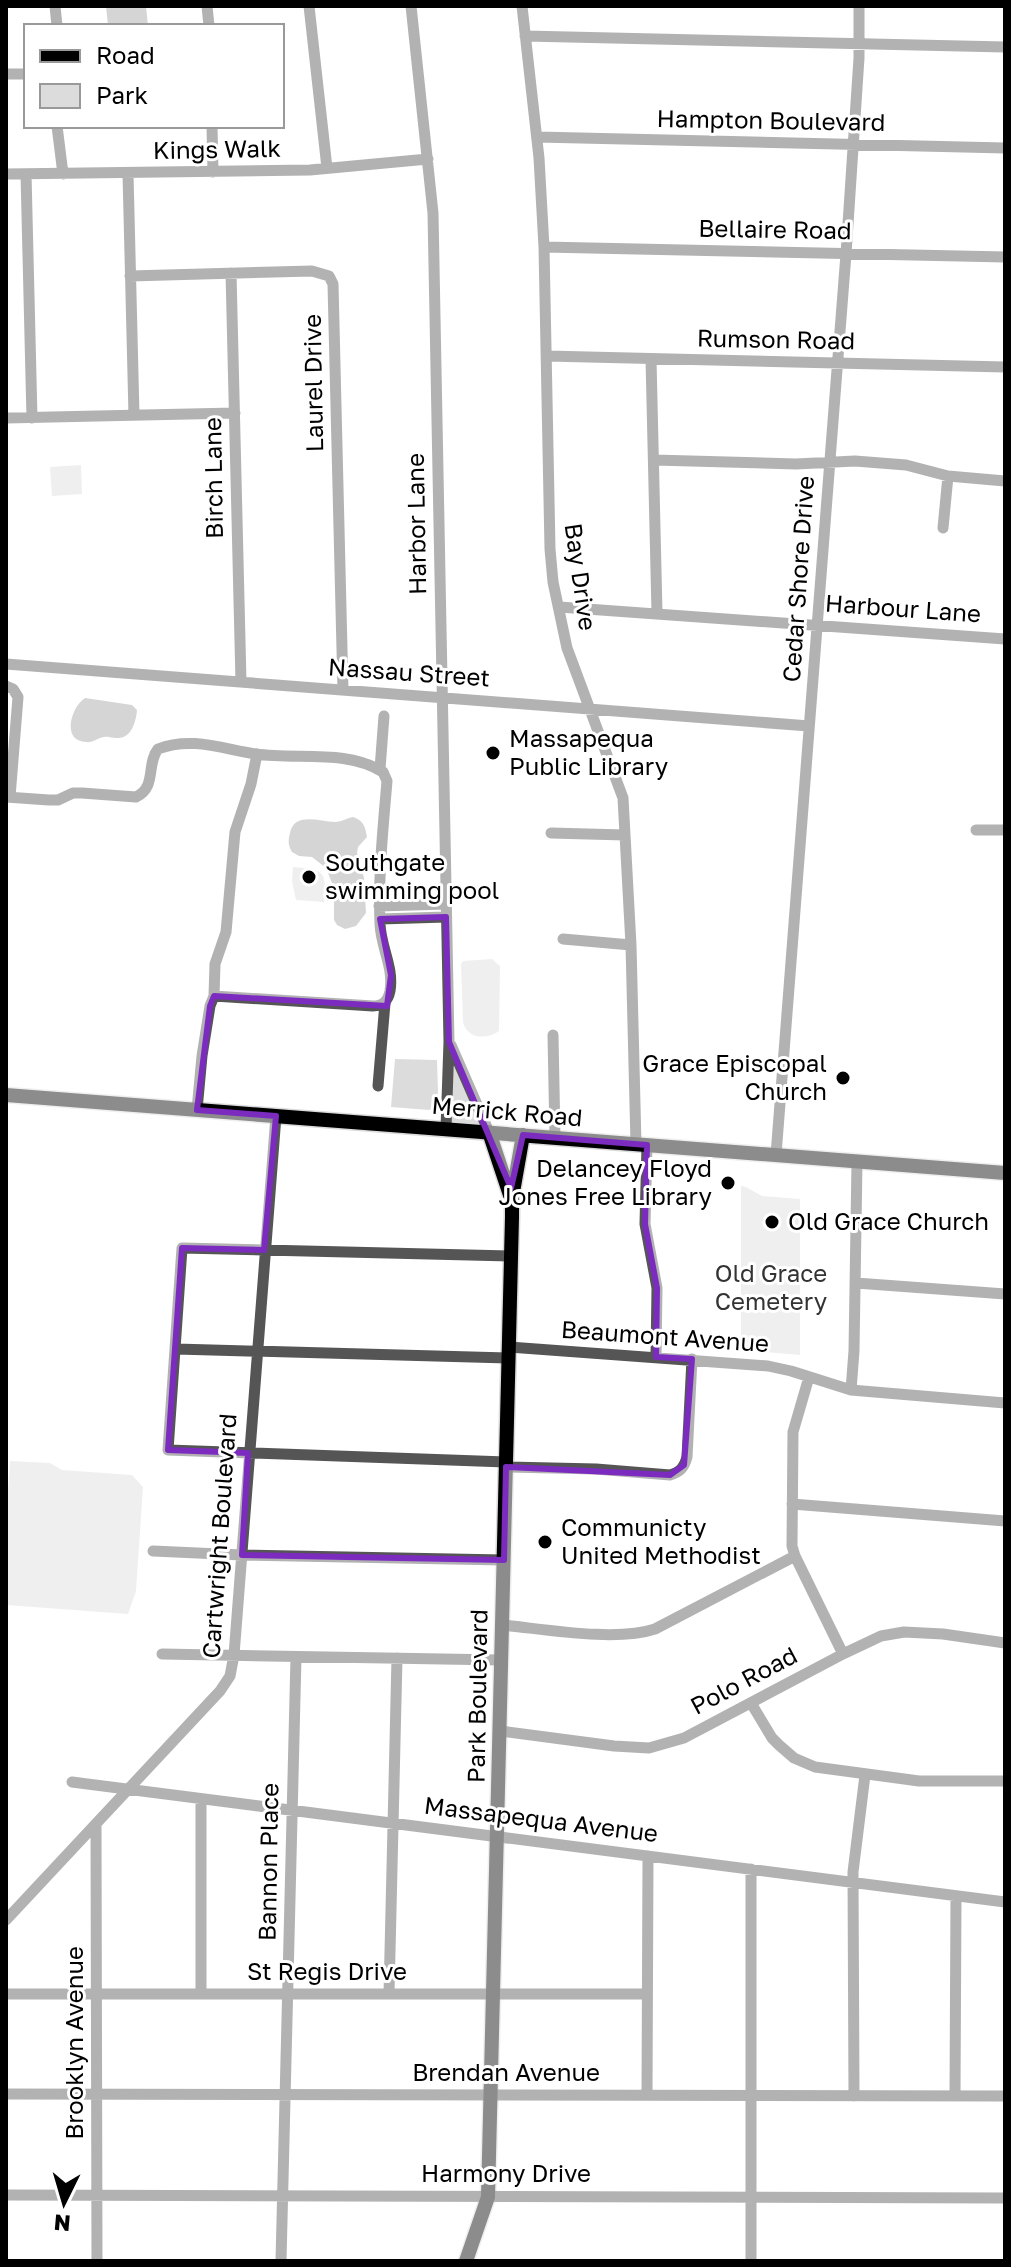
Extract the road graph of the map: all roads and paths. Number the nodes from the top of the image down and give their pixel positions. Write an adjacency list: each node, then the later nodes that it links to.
1 (309, 6): 14 (street)
2 (411, 6): 13 (street, Harbor Lane)
3 (522, 6): 5 (street, Bay Drive)
4 (859, 6): 6 (street, Cedar Shore Drive)
5 (525, 36): 6 (street); 10 (street, Bay Drive)
6 (859, 43): 7 (street); 11 (street, Cedar Shore Drive)
7 (1005, 47)
8 (57, 128): 18 (street)
9 (212, 128): 15 (street)
10 (537, 137): 11 (street, Hampton Boulevard); 20 (street, Bay Drive)
11 (853, 144): 12 (street, Hampton Boulevard); 21 (street, Cedar Shore Drive)
12 (1005, 148)
13 (428, 159): 14 (street, Kings Walk); 46 (street, Harbor Lane)
14 (327, 168): 15 (street, Kings Walk)
15 (213, 172): 19 (street, Kings Walk)
16 (6, 174): 17 (street, Kings Walk)
17 (26, 174): 18 (street, Kings Walk); 32 (street)
18 (63, 174): 19 (street, Kings Walk)
19 (128, 174): 24 (street)
20 (544, 247): 21 (street, Bellaire Road); 25 (street, Bay Drive)
21 (846, 254): 22 (street, Bellaire Road); 27 (street, Cedar Shore Drive)
22 (1005, 257)
23 (231, 273): 24 (street, Laurel Drive); 29 (street, Birch Lane); 45 (street, Laurel Drive)
24 (130, 276): 30 (street)
25 (547, 356): 26 (street, Rumson Road); 38 (street, Bay Drive)
26 (651, 359): 27 (street, Rumson Road); 33 (street)
27 (837, 363): 28 (street, Rumson Road); 34 (street, Cedar Shore Drive)
28 (1005, 367)
29 (235, 413): 30 (street); 43 (street, Birch Lane)
30 (134, 415): 32 (street)
31 (6, 418): 32 (street)
32 (32, 418)
33 (654, 460): 34 (street); 39 (street)
34 (830, 463): 35 (street); 40 (street, Cedar Shore Drive)
35 (948, 476): 36 (street); 37 (street)
36 (1005, 481)
37 (943, 528)
38 (559, 607): 39 (street, Harbour Lane); 47 (street, Bay Drive)
39 (657, 613): 40 (street, Harbour Lane)
40 (817, 625): 41 (street, Harbour Lane); 49 (street, Cedar Shore Drive)
41 (1005, 639)
42 (6, 664): 43 (street, Nassau Street)
43 (241, 682): 45 (street, Nassau Street)
44 (6, 686): 52 (street)
45 (343, 690): 46 (street, Nassau Street)
46 (443, 698): 47 (street, Nassau Street); 57 (street, Harbor Lane)
47 (592, 709): 49 (street, Nassau Street); 56 (street, Bay Drive)
48 (384, 716): 51 (street)
49 (809, 726): 75 (street, Cedar Shore Drive)
50 (257, 754): 51 (street); 52 (street); 62 (street)
51 (380, 769): 58 (street)
52 (8, 797)
53 (976, 830): 54 (street)
54 (1005, 830)
55 (551, 833): 56 (street)
56 (625, 835): 61 (street, Bay Drive)
57 (446, 904): 58 (street); 59 (street, Harbor Lane)
58 (379, 912): 59 (street); 63 (street)
59 (446, 917): 65 (street, Harbor Lane)
60 (563, 939): 61 (street)
61 (631, 945): 74 (street, Bay Drive)
62 (214, 996): 63 (street); 68 (street)
63 (385, 1003): 66 (street)
64 (553, 1035): 73 (street)
65 (449, 1042): 70 (street, Harbor Lane); 71 (street, Harbor Lane)
66 (378, 1086)
67 (6, 1095): 68 (main road, Merrick Road)
68 (197, 1110): 69 (main road, Merrick Road)
69 (276, 1116): 70 (main road, Merrick Road); 79 (street, Cartwright Boulevard)
70 (446, 1129): 71 (main road, Merrick Road)
71 (489, 1132): 72 (main road, Merrick Road); 78 (main road, Park Boulevard)
72 (523, 1135): 73 (main road, Merrick Road); 78 (main road)
73 (555, 1138): 74 (main road, Merrick Road)
74 (641, 1144): 75 (main road, Merrick Road); 86 (street, Bay Drive)
75 (776, 1155): 76 (main road, Merrick Road)
76 (857, 1162): 77 (main road, Merrick Road); 81 (street)
77 (1005, 1173)
78 (512, 1201): 80 (main road, Park Boulevard)
79 (264, 1250): 80 (street); 83 (street); 84 (street, Cartwright Boulevard)
80 (511, 1256): 85 (main road, Park Boulevard)
81 (856, 1283): 82 (street); 89 (street)
82 (1005, 1294)
83 (176, 1349): 84 (street, Beaumont Avenue); 91 (street)
84 (256, 1351): 85 (street, Beaumont Avenue); 91 (street, Cartwright Boulevard)
85 (508, 1352): 86 (street, Beaumont Avenue); 92 (main road, Park Boulevard)
86 (656, 1357): 87 (street, Beaumont Avenue)
87 (692, 1359): 88 (street, Beaumont Avenue); 92 (street)
88 (809, 1377): 89 (street, Beaumont Avenue); 93 (street)
89 (851, 1390): 90 (street, Beaumont Avenue)
90 (1005, 1403)
91 (249, 1453): 92 (street); 96 (street, Cartwright Boulevard)
92 (506, 1464): 98 (main road, Park Boulevard)
93 (792, 1504): 94 (street); 97 (street)
94 (1005, 1521)
95 (153, 1551): 96 (street)
96 (242, 1555): 98 (street); 103 (street, Cartwright Boulevard)
97 (795, 1556): 99 (street); 102 (street)
98 (504, 1560): 99 (main road, Park Boulevard)
99 (502, 1625): 106 (main road, Park Boulevard)
100 (1005, 1643): 102 (street, Polo Road)
101 (162, 1654): 103 (street)
102 (843, 1654): 107 (street, Polo Road)
103 (234, 1655): 104 (street); 112 (street, Cartwright Boulevard)
104 (296, 1657): 105 (street); 114 (street, Bannon Place)
105 (397, 1658): 106 (street); 115 (street)
106 (501, 1660): 108 (main road, Park Boulevard)
107 (751, 1703): 108 (street, Polo Road); 109 (street)
108 (500, 1731): 117 (main road, Park Boulevard)
109 (865, 1775): 110 (street); 120 (street)
110 (1005, 1781)
111 (72, 1782): 112 (street, Massapequa Avenue)
112 (129, 1789): 113 (street, Massapequa Avenue); 116 (street, Cartwright Boulevard)
113 (201, 1799): 114 (street, Massapequa Avenue); 126 (street)
114 (292, 1810): 115 (street, Massapequa Avenue); 127 (street, Bannon Place)
115 (393, 1823): 117 (street, Massapequa Avenue); 128 (street)
116 (96, 1825): 123 (street, Cartwright Boulevard); 125 (street, Brooklyn Avenue)
117 (497, 1837): 118 (street, Massapequa Avenue); 129 (main road, Park Boulevard)
118 (648, 1856): 119 (street, Massapequa Avenue); 130 (street)
119 (751, 1869): 120 (street, Massapequa Avenue); 136 (street)
120 (854, 1883): 121 (street, Massapequa Avenue); 137 (street)
121 (956, 1896): 122 (street, Massapequa Avenue); 138 (street)
122 (1005, 1902)
123 (6, 1920)
124 (6, 1994): 125 (street, St Regis Drive)
125 (97, 1994): 126 (street, St Regis Drive); 132 (street, Brooklyn Avenue)
126 (201, 1994): 127 (street, St Regis Drive)
127 (288, 1994): 128 (street, St Regis Drive); 133 (street, Bannon Place)
128 (389, 1994): 129 (street, St Regis Drive)
129 (493, 1994): 130 (street, St Regis Drive); 134 (main road, Park Boulevard)
130 (647, 1994): 135 (street)
131 (6, 2094): 132 (street, Brendan Avenue)
132 (97, 2094): 133 (street, Brendan Avenue); 141 (street, Brooklyn Avenue)
133 (285, 2095): 134 (street, Brendan Avenue); 142 (street, Bannon Place)
134 (491, 2095): 135 (street, Brendan Avenue); 143 (main road, Park Boulevard)
135 (647, 2095): 136 (street, Brendan Avenue)
136 (751, 2096): 137 (street, Brendan Avenue); 144 (street)
137 (854, 2096): 138 (street, Brendan Avenue)
138 (955, 2096): 139 (street, Brendan Avenue)
139 (1005, 2096)
140 (6, 2195): 141 (street, Harmony Drive)
141 (97, 2196): 142 (street, Harmony Drive); 146 (street, Brooklyn Avenue)
142 (283, 2196): 143 (street, Harmony Drive); 147 (street, Bannon Place)
143 (488, 2197): 144 (street, Harmony Drive); 148 (main road, Park Boulevard)
144 (751, 2197): 145 (street, Harmony Drive); 149 (street)
145 (1005, 2198)
146 (97, 2261)
147 (281, 2261)
148 (466, 2261)
149 (751, 2261)

